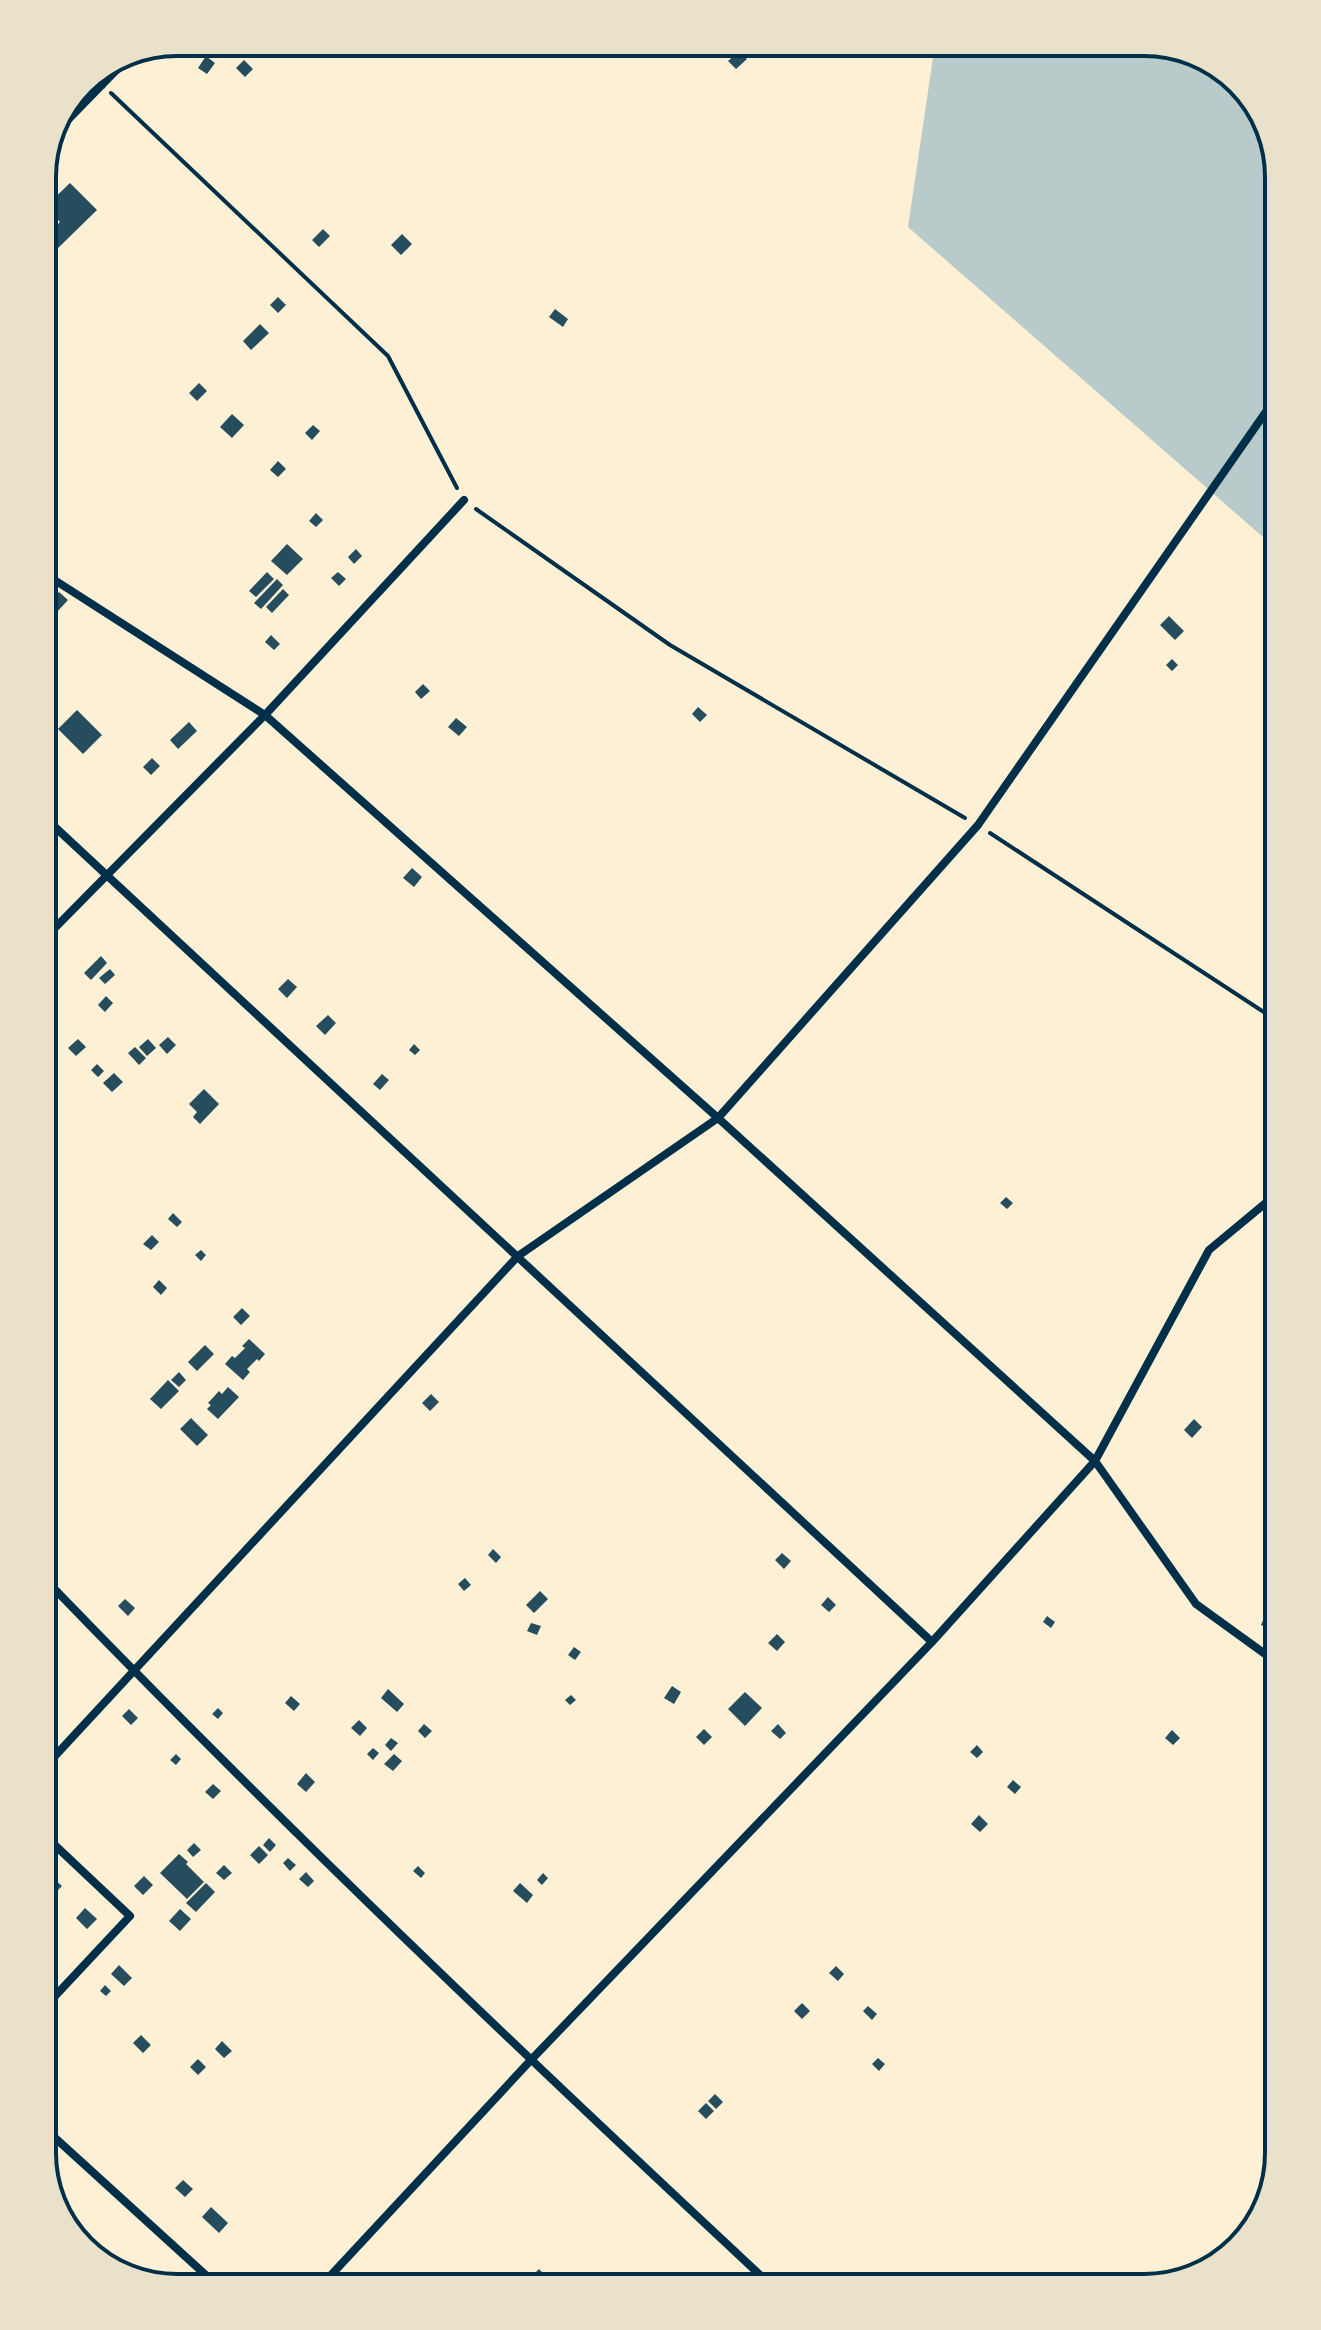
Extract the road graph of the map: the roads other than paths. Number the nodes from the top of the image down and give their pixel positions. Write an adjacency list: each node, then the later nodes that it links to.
1 (111, 76): 2 (street)
2 (102, 85): 3 (street)
3 (74, 113)
4 (1265, 413): 11 (street)
5 (464, 500): 7 (street)
6 (56, 581): 7 (street)
7 (265, 715): 9 (street); 11 (street)
8 (56, 828): 9 (street)
9 (106, 874): 10 (street); 13 (street)
10 (56, 926)
11 (718, 1118): 13 (street); 14 (street)
12 (1265, 1204): 14 (street)
13 (518, 1256): 16 (street); 18 (street)
14 (1095, 1461): 16 (street); 17 (street)
15 (56, 1590): 18 (street)
16 (932, 1642): 22 (street)
17 (1265, 1654)
18 (134, 1671): 19 (street); 22 (street)
19 (56, 1755)
20 (56, 1846): 21 (street)
21 (56, 1995)
22 (530, 2061): 25 (street); 26 (street)
23 (56, 2139): 24 (street)
24 (205, 2274)
25 (332, 2274)
26 (759, 2274)

